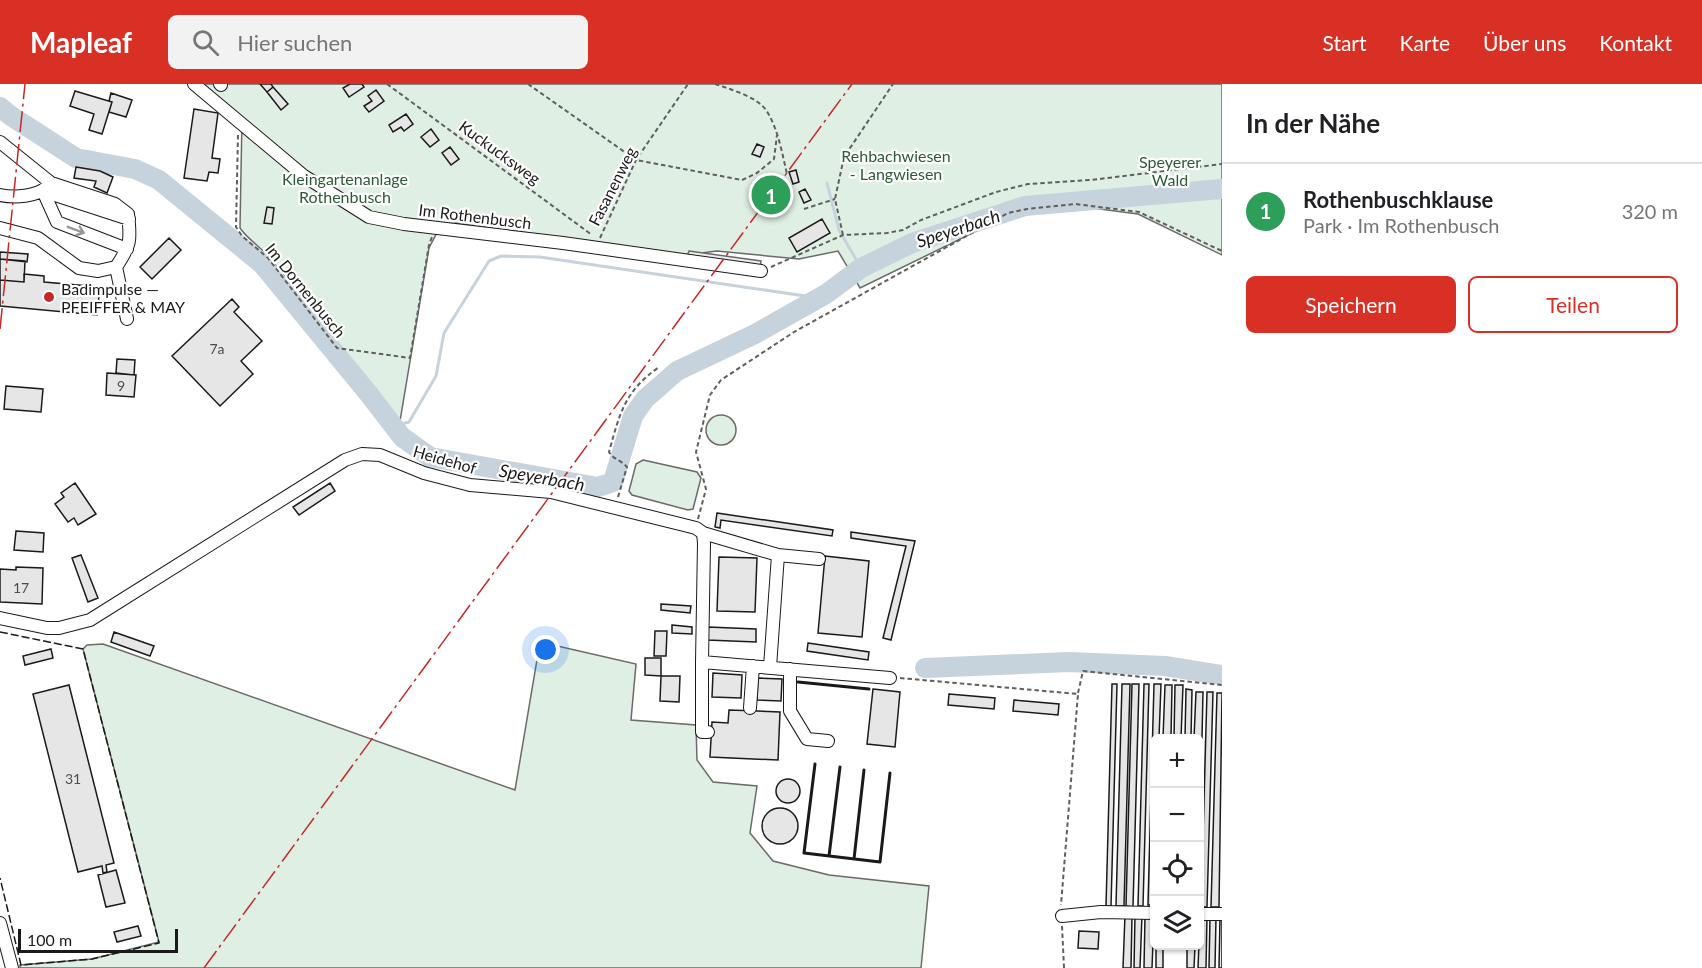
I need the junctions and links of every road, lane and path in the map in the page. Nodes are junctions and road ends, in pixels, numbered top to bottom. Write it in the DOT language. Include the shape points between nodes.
graph roads {
  1 [pos="194,84"];
  2 [pos="387,84"];
  3 [pos="528,84"];
  4 [pos="688,84"];
  5 [pos="715,84"];
  6 [pos="893,84"];
  7 [pos="238,120"];
  8 [pos="777,135"];
  9 [pos="0,142"];
  10 [pos="636,160"];
  11 [pos="1222,165"];
  12 [pos="788,174"];
  13 [pos="51,187"];
  14 [pos="0,195"];
  15 [pos="832,200"];
  16 [pos="804,209"];
  17 [pos="129,219"];
  18 [pos="0,228"];
  19 [pos="436,228"];
  20 [pos="842,236"];
  21 [pos="598,240"];
  22 [pos="128,249"];
  23 [pos="1222,251"];
  24 [pos="116,267"];
  25 [pos="761,271"];
  26 [pos="127,319"];
  27 [pos="659,367"];
  28 [pos="615,508"];
  29 [pos="700,531"];
  30 [pos="778,555"];
  31 [pos="819,559"];
  32 [pos="0,618"];
  33 [pos="702,662"];
  34 [pos="753,666"];
  35 [pos="770,667"];
  36 [pos="790,669"];
  37 [pos="891,678"];
  38 [pos="1222,685"];
  39 [pos="1078,694"];
  40 [pos="750,708"];
  41 [pos="708,732"];
  42 [pos="828,741"];
  43 [pos="1150,913"];
  44 [pos="1204,914"];
  45 [pos="1222,914"];
  46 [pos="1062,916"];
  47 [pos="0,923"];
  48 [pos="12,968"];
  49 [pos="1064,968"];
  1 -- 7 [label="street, Im Rothenbusch"];
  2 -- 21 [label="path, Kuckucksweg"];
  3 -- 10 [label="path"];
  4 -- 10 [label="path, Fasanenweg"];
  5 -- 8 [label="path" via="740,92 765,109"];
  6 -- 15 [label="path" via="844,157"];
  7 -- 19 [label="street, Im Rothenbusch" via="304,176 369,217"];
  7 -- 19 [label="path, Im Dornenbusch" via="236,227 268,258 337,348 410,358 429,245"];
  8 -- 10 [label="path" via="774,159 742,180"];
  8 -- 12 [label="path"];
  9 -- 13 [label="street"];
  10 -- 21 [label="path, Fasanenweg"];
  11 -- 20 [label="path" via="1028,184 985,196 903,230"];
  13 -- 14 [label="street" via="18,197"];
  13 -- 17 [label="street"];
  13 -- 17 [label="street" via="115,204"];
  13 -- 22 [label="street, one-way" via="57,222"];
  15 -- 16 [label="path"];
  15 -- 20 [label="path"];
  17 -- 22 [label="street"];
  18 -- 24 [label="street" via="38,238 80,268 98,271"];
  19 -- 25 [label="street, Im Rothenbusch"];
  20 -- 25 [label="path"];
  22 -- 24 [label="street"];
  23 -- 29 [label="path" via="1138,212 1075,204 1008,213 794,332 720,380 710,395 696,452 706,489"];
  24 -- 26 [label="street"];
  27 -- 28 [label="path" via="641,380 622,408 609,452 627,467"];
  28 -- 29 [label="street, Heidehof"];
  28 -- 32 [label="street, Heidehof" via="551,492 470,485 424,473 380,455 362,454 345,460 90,620 47,628"];
  29 -- 30 [label="street, Heidehof"];
  29 -- 33 [label="street"];
  30 -- 31 [label="street, Heidehof"];
  30 -- 35 [label="street"];
  33 -- 34 [label="street"];
  33 -- 41 [label="street" via="702,732"];
  34 -- 35 [label="street"];
  34 -- 40 [label="street"];
  35 -- 36 [label="street"];
  36 -- 37 [label="street"];
  36 -- 42 [label="street" via="790,711 807,739"];
  37 -- 39 [label="path"];
  38 -- 39 [label="path" via="1083,671"];
  39 -- 46 [label="path"];
  43 -- 46 [label="street"];
  44 -- 45 [label="street"];
  46 -- 49 [label="path"];
  47 -- 48 [label="street"];
}
